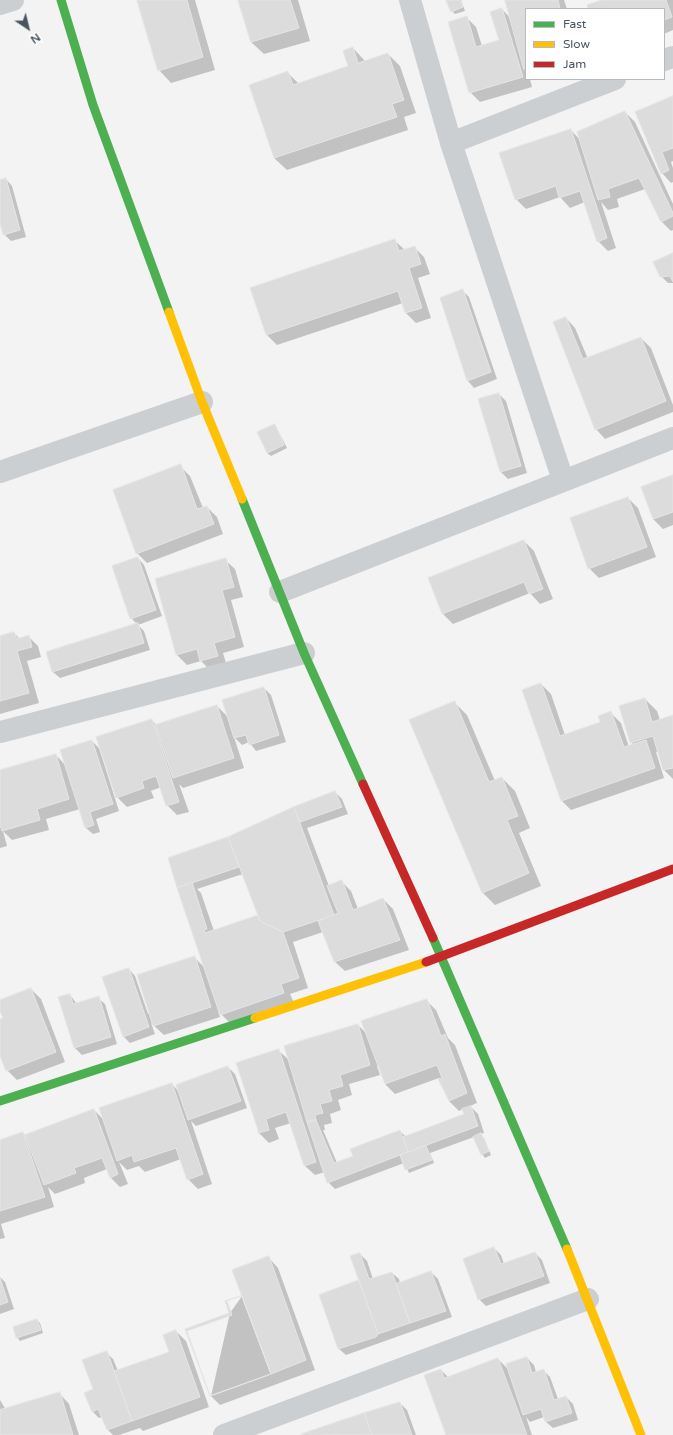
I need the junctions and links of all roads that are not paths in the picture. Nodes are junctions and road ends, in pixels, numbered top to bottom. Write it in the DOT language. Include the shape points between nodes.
graph roads {
  1 [pos="13,0"];
  2 [pos="61,0"];
  3 [pos="410,0"];
  4 [pos="0,4"];
  5 [pos="612,80"];
  6 [pos="451,143"];
  7 [pos="202,402"];
  8 [pos="673,438"];
  9 [pos="0,472"];
  10 [pos="563,480"];
  11 [pos="280,592"];
  12 [pos="304,653"];
  13 [pos="0,732"];
  14 [pos="673,869"];
  15 [pos="442,957"];
  16 [pos="0,1101"];
  17 [pos="588,1299"];
  18 [pos="224,1435"];
  19 [pos="641,1435"];
  1 -- 4 [label="street"];
  2 -- 7 [label="street" via="93,105"];
  3 -- 6 [label="street"];
  5 -- 6 [label="street"];
  6 -- 10 [label="street"];
  7 -- 9 [label="street"];
  7 -- 11 [label="street"];
  8 -- 10 [label="street"];
  10 -- 11 [label="street"];
  11 -- 12 [label="street"];
  12 -- 13 [label="street"];
  12 -- 15 [label="street"];
  14 -- 15 [label="street"];
  15 -- 16 [label="street"];
  15 -- 17 [label="street"];
  17 -- 18 [label="street"];
  17 -- 19 [label="street"];
}
